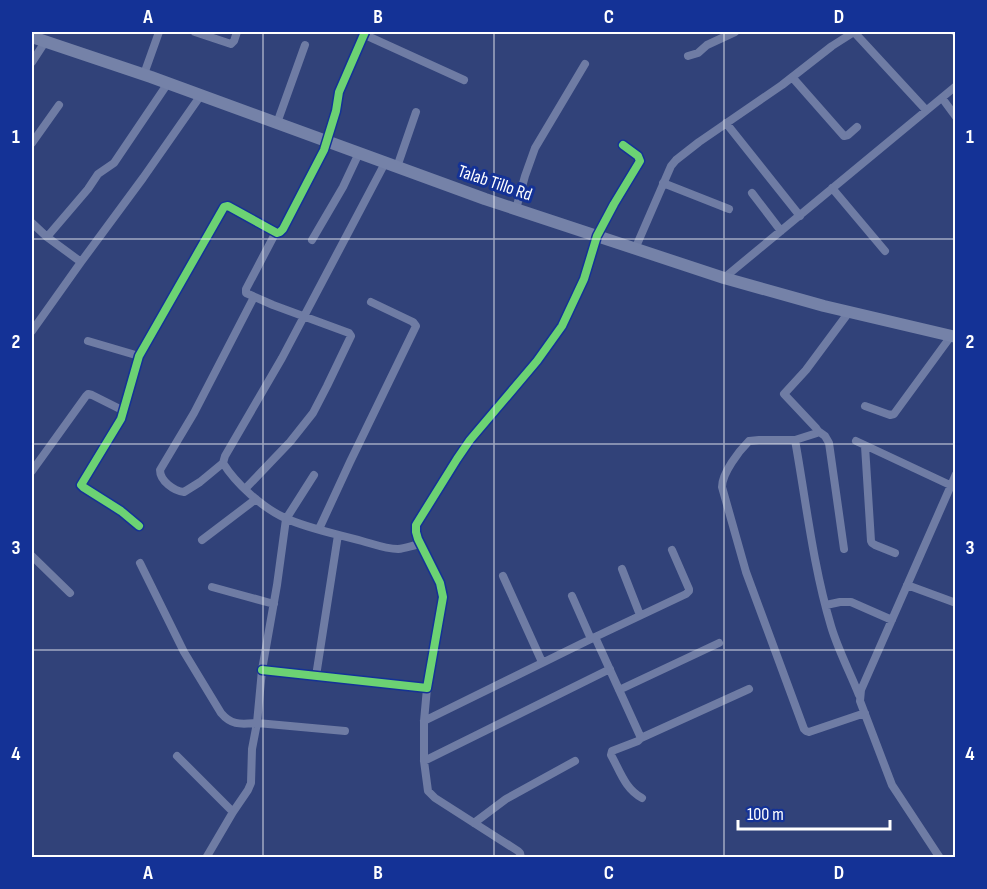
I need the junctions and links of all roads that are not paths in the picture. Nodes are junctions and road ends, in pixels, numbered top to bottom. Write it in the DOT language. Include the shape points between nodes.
graph roads {
  1 [pos="159,32"];
  2 [pos="195,32"];
  3 [pos="237,32"];
  4 [pos="735,32"];
  5 [pos="854,32"];
  6 [pos="364,33"];
  7 [pos="32,37"];
  8 [pos="45,42"];
  9 [pos="305,45"];
  10 [pos="688,56"];
  11 [pos="32,62"];
  12 [pos="585,64"];
  13 [pos="144,74"];
  14 [pos="792,77"];
  15 [pos="464,80"];
  16 [pos="168,83"];
  17 [pos="956,86"];
  18 [pos="201,95"];
  19 [pos="942,98"];
  20 [pos="59,105"];
  21 [pos="926,110"];
  22 [pos="416,112"];
  23 [pos="956,117"];
  24 [pos="277,123"];
  25 [pos="726,123"];
  26 [pos="857,127"];
  27 [pos="327,142"];
  28 [pos="32,143"];
  29 [pos="623,145"];
  30 [pos="358,153"];
  31 [pos="391,165"];
  32 [pos="663,183"];
  33 [pos="832,188"];
  34 [pos="753,193"];
  35 [pos="516,209"];
  36 [pos="729,209"];
  37 [pos="800,216"];
  38 [pos="32,226"];
  39 [pos="781,231"];
  40 [pos="276,232"];
  41 [pos="597,236"];
  42 [pos="47,237"];
  43 [pos="312,240"];
  44 [pos="635,249"];
  45 [pos="885,251"];
  46 [pos="81,262"];
  47 [pos="723,278"];
  48 [pos="254,297"];
  49 [pos="371,302"];
  50 [pos="849,312"];
  51 [pos="304,315"];
  52 [pos="32,331"];
  53 [pos="953,337"];
  54 [pos="88,341"];
  55 [pos="139,356"];
  56 [pos="865,406"];
  57 [pos="124,411"];
  58 [pos="818,431"];
  59 [pos="795,440"];
  60 [pos="856,441"];
  61 [pos="865,446"];
  62 [pos="223,463"];
  63 [pos="32,471"];
  64 [pos="956,474"];
  65 [pos="314,475"];
  66 [pos="950,485"];
  67 [pos="245,489"];
  68 [pos="256,499"];
  69 [pos="286,519"];
  70 [pos="139,526"];
  71 [pos="319,529"];
  72 [pos="338,535"];
  73 [pos="202,540"];
  74 [pos="421,544"];
  75 [pos="844,549"];
  76 [pos="672,550"];
  77 [pos="895,553"];
  78 [pos="32,556"];
  79 [pos="140,563"];
  80 [pos="622,569"];
  81 [pos="503,576"];
  82 [pos="907,585"];
  83 [pos="212,587"];
  84 [pos="70,593"];
  85 [pos="572,596"];
  86 [pos="956,603"];
  87 [pos="274,604"];
  88 [pos="826,605"];
  89 [pos="640,615"];
  90 [pos="892,620"];
  91 [pos="593,638"];
  92 [pos="719,643"];
  93 [pos="542,663"];
  94 [pos="610,669"];
  95 [pos="262,670"];
  96 [pos="316,676"];
  97 [pos="423,688"];
  98 [pos="749,689"];
  99 [pos="619,690"];
  100 [pos="860,695"];
  101 [pos="865,713"];
  102 [pos="424,721"];
  103 [pos="257,723"];
  104 [pos="345,731"];
  105 [pos="641,738"];
  106 [pos="177,756"];
  107 [pos="424,761"];
  108 [pos="575,761"];
  109 [pos="642,798"];
  110 [pos="232,812"];
  111 [pos="474,823"];
  112 [pos="206,858"];
  113 [pos="521,858"];
  114 [pos="940,858"];
  1 -- 13 [label="street"];
  2 -- 3 [label="street" via="231,44"];
  4 -- 10 [label="street"];
  5 -- 14 [label="street"];
  5 -- 21 [label="street"];
  6 -- 15 [label="street"];
  6 -- 27 [label="street" via="339,92"];
  7 -- 8 [label="main road, Talab Tillo Rd"];
  8 -- 11 [label="street"];
  8 -- 13 [label="main road, Talab Tillo Rd"];
  9 -- 24 [label="street"];
  12 -- 35 [label="street" via="535,148"];
  13 -- 16 [label="main road, Talab Tillo Rd"];
  14 -- 25 [label="street"];
  14 -- 26 [label="street" via="844,136"];
  16 -- 18 [label="main road, Talab Tillo Rd"];
  16 -- 42 [label="street" via="114,163 98,174"];
  17 -- 19 [label="street"];
  18 -- 24 [label="main road, Talab Tillo Rd"];
  18 -- 46 [label="street"];
  19 -- 21 [label="street"];
  19 -- 23 [label="street"];
  20 -- 28 [label="street"];
  21 -- 33 [label="street"];
  22 -- 31 [label="street"];
  24 -- 27 [label="main road, Talab Tillo Rd"];
  25 -- 32 [label="street" via="676,160"];
  25 -- 37 [label="street"];
  27 -- 30 [label="main road, Talab Tillo Rd"];
  27 -- 40 [label="street" via="283,229"];
  29 -- 41 [label="street" via="640,160"];
  30 -- 31 [label="main road, Talab Tillo Rd"];
  30 -- 43 [label="street"];
  31 -- 35 [label="main road, Talab Tillo Rd"];
  31 -- 51 [label="street"];
  32 -- 36 [label="street"];
  32 -- 44 [label="street"];
  33 -- 37 [label="street"];
  33 -- 45 [label="street"];
  34 -- 39 [label="street"];
  35 -- 41 [label="main road, Talab Tillo Rd"];
  37 -- 39 [label="street"];
  38 -- 42 [label="street"];
  39 -- 47 [label="street"];
  40 -- 48 [label="street" via="246,289"];
  40 -- 55 [label="street" via="224,207"];
  41 -- 44 [label="main road, Talab Tillo Rd"];
  41 -- 74 [label="street" via="584,279 562,326 470,440 421,514 415,528"];
  42 -- 46 [label="street"];
  44 -- 47 [label="main road, Talab Tillo Rd"];
  46 -- 52 [label="street"];
  47 -- 50 [label="main road, Talab Tillo Rd"];
  48 -- 51 [label="street"];
  48 -- 62 [label="street" via="159,473 177,491 184,492"];
  49 -- 71 [label="street" via="416,326"];
  50 -- 53 [label="main road, Talab Tillo Rd"];
  50 -- 58 [label="street" via="784,394"];
  51 -- 62 [label="street"];
  51 -- 67 [label="street" via="349,333 350,340 308,420"];
  53 -- 56 [label="street" via="894,414"];
  54 -- 55 [label="street"];
  55 -- 57 [label="street"];
  57 -- 63 [label="street" via="88,394"];
  57 -- 70 [label="street" via="81,485"];
  58 -- 59 [label="street"];
  58 -- 75 [label="street" via="829,444"];
  59 -- 88 [label="street"];
  59 -- 101 [label="street" via="749,441 723,479 722,487 746,572 804,729 809,732"];
  60 -- 61 [label="street"];
  61 -- 66 [label="street"];
  61 -- 77 [label="street" via="871,541"];
  62 -- 67 [label="street"];
  64 -- 66 [label="street"];
  65 -- 69 [label="street"];
  66 -- 82 [label="street"];
  67 -- 68 [label="street"];
  68 -- 69 [label="street"];
  68 -- 73 [label="street"];
  69 -- 71 [label="street"];
  69 -- 87 [label="street"];
  71 -- 72 [label="street"];
  72 -- 74 [label="street" via="394,549"];
  72 -- 96 [label="street"];
  74 -- 97 [label="street" via="443,597"];
  76 -- 89 [label="street" via="688,591"];
  78 -- 84 [label="street"];
  79 -- 103 [label="street" via="184,652 221,713 232,723"];
  80 -- 89 [label="street"];
  81 -- 93 [label="street"];
  82 -- 86 [label="street"];
  82 -- 90 [label="street"];
  83 -- 87 [label="street"];
  85 -- 91 [label="street"];
  87 -- 95 [label="street"];
  88 -- 90 [label="street" via="851,602"];
  88 -- 100 [label="street"];
  89 -- 91 [label="street"];
  90 -- 100 [label="street"];
  91 -- 93 [label="street"];
  91 -- 94 [label="street"];
  92 -- 99 [label="street"];
  93 -- 102 [label="street"];
  94 -- 99 [label="street"];
  94 -- 107 [label="street"];
  95 -- 96 [label="street"];
  95 -- 103 [label="street"];
  96 -- 97 [label="street"];
  97 -- 102 [label="street"];
  98 -- 105 [label="street"];
  99 -- 105 [label="street"];
  100 -- 101 [label="street"];
  101 -- 114 [label="street" via="892,785"];
  102 -- 107 [label="street"];
  103 -- 104 [label="street"];
  103 -- 110 [label="street" via="250,783"];
  105 -- 109 [label="street" via="611,753 628,788"];
  106 -- 110 [label="street"];
  107 -- 111 [label="street" via="431,795"];
  108 -- 111 [label="street" via="506,799"];
  110 -- 112 [label="street"];
  111 -- 113 [label="street" via="518,851"];
}
